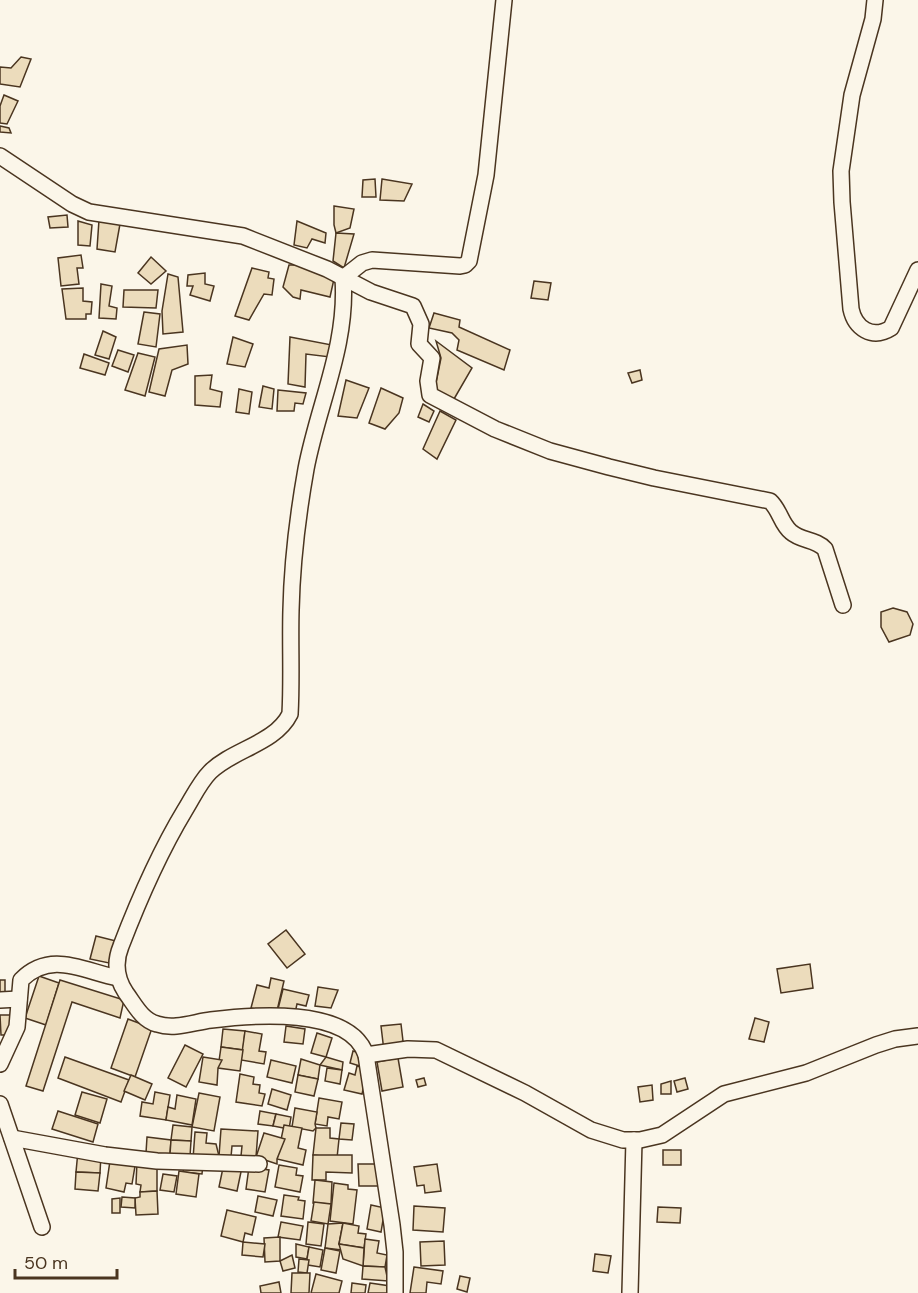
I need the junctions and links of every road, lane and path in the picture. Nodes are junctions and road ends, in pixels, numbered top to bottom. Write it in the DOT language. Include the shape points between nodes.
graph roads {
  1 [pos="504,0"];
  2 [pos="875,0"];
  3 [pos="0,156"];
  4 [pos="918,270"];
  5 [pos="343,278"];
  6 [pos="843,606"];
  7 [pos="118,978"];
  8 [pos="19,999"];
  9 [pos="0,1000"];
  10 [pos="918,1036"];
  11 [pos="366,1054"];
  12 [pos="0,1064"];
  13 [pos="0,1104"];
  14 [pos="12,1138"];
  15 [pos="634,1140"];
  16 [pos="259,1164"];
  17 [pos="42,1227"];
  18 [pos="396,1293"];
  19 [pos="630,1293"];
  1 -- 5 [label="street" via="486,175 469,261 460,266 372,260"];
  2 -- 4 [label="street" via="852,95 841,171 851,309 856,323 873,333 891,328"];
  3 -- 5 [label="street" via="89,212 235,234"];
  5 -- 6 [label="street" via="413,306 421,324 419,344 432,358 428,390 435,399 549,451 654,478 770,501 791,533 825,549"];
  5 -- 7 [label="street" via="335,365 306,468 291,608 290,714 271,735 220,762 197,790 166,841 140,897 116,960"];
  7 -- 8 [label="street" via="50,964 21,980"];
  7 -- 11 [label="street" via="141,1014 159,1025 238,1017 311,1019 350,1033"];
  8 -- 9 [label="street"];
  8 -- 12 [label="street" via="17,1028"];
  10 -- 15 [label="street" via="895,1039 806,1073 724,1094 662,1135"];
  11 -- 15 [label="street" via="436,1050 591,1130"];
  11 -- 18 [label="street" via="395,1252"];
  13 -- 14 [label="street"];
  14 -- 16 [label="street" via="157,1161"];
  14 -- 17 [label="street"];
  15 -- 19 [label="street"];
}
